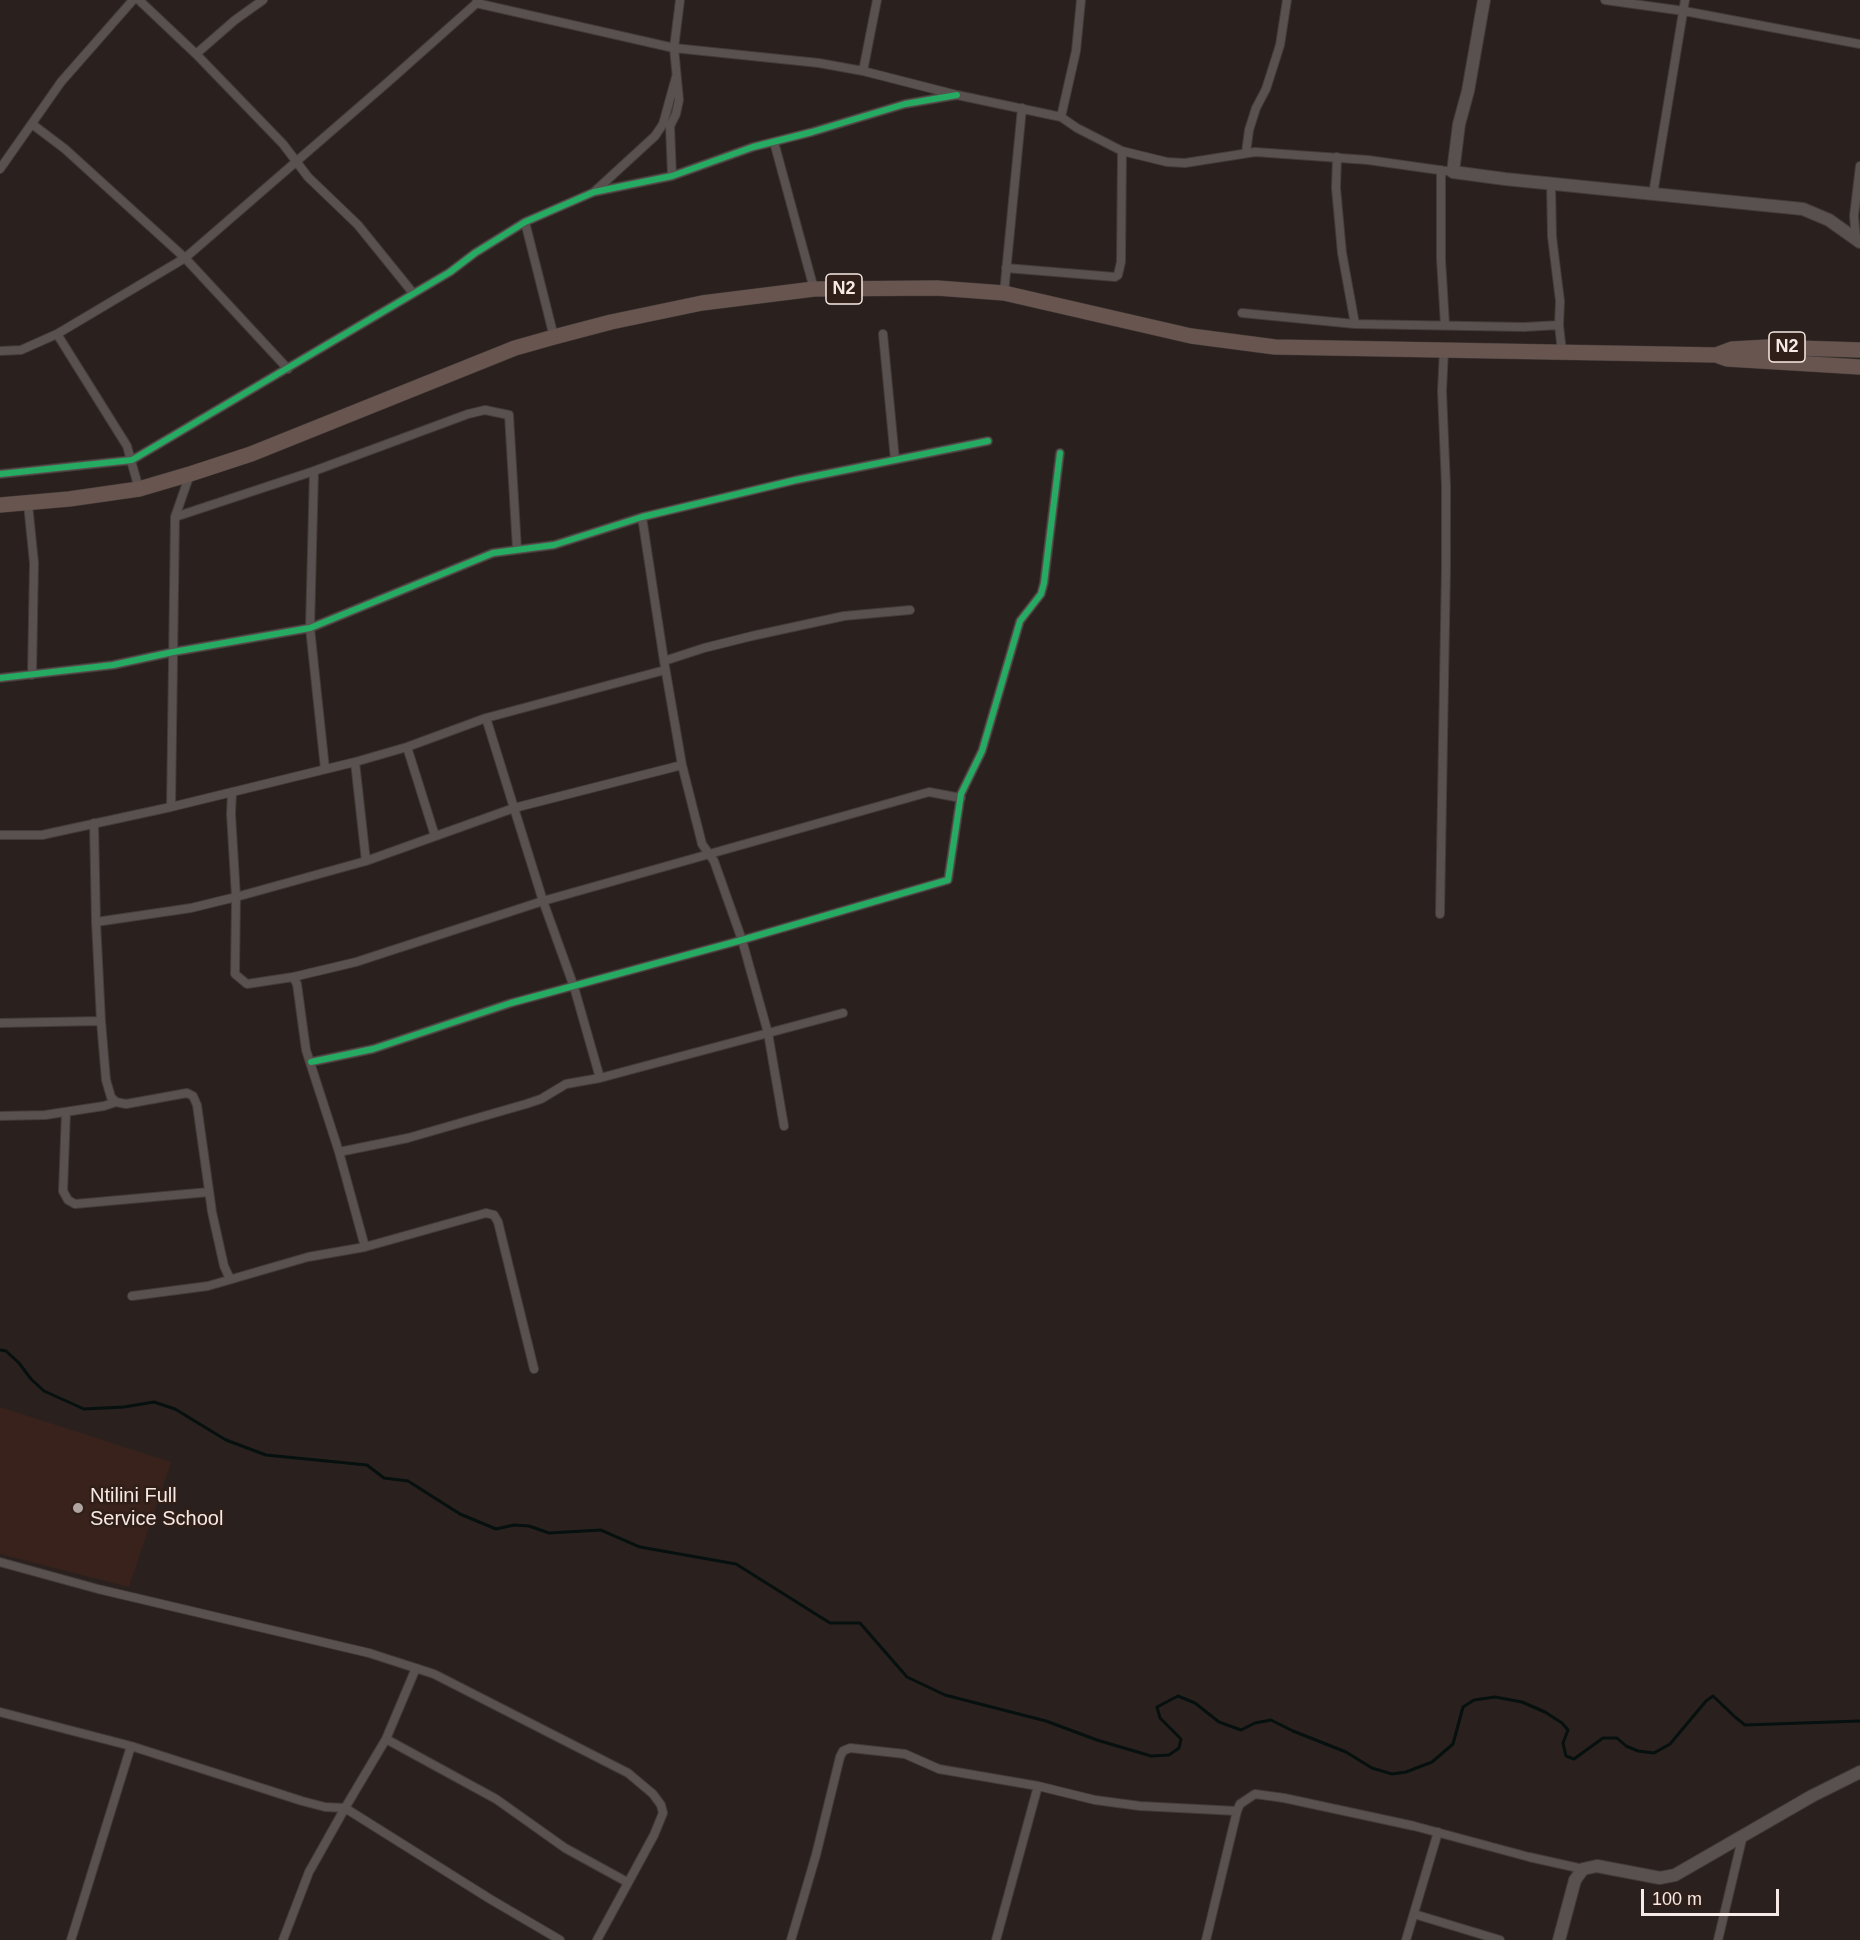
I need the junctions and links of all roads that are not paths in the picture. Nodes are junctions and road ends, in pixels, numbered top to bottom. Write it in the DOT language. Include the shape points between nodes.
graph roads {
  1 [pos="133,0"];
  2 [pos="139,0"];
  3 [pos="263,0"];
  4 [pos="680,0"];
  5 [pos="877,0"];
  6 [pos="1082,0"];
  7 [pos="1287,0"];
  8 [pos="1484,0"];
  9 [pos="1605,0"];
  10 [pos="1685,0"];
  11 [pos="478,2"];
  12 [pos="1684,12"];
  13 [pos="1860,44"];
  14 [pos="674,48"];
  15 [pos="196,54"];
  16 [pos="863,71"];
  17 [pos="957,95"];
  18 [pos="1022,108"];
  19 [pos="1061,117"];
  20 [pos="32,124"];
  21 [pos="666,125"];
  22 [pos="774,142"];
  23 [pos="1122,151"];
  24 [pos="1246,153"];
  25 [pos="1337,157"];
  26 [pos="297,162"];
  27 [pos="1860,166"];
  28 [pos="0,169"];
  29 [pos="1447,171"];
  30 [pos="672,176"];
  31 [pos="1551,184"];
  32 [pos="594,192"];
  33 [pos="1653,194"];
  34 [pos="1857,217"];
  35 [pos="525,222"];
  36 [pos="1858,240"];
  37 [pos="185,258"];
  38 [pos="1006,268"];
  39 [pos="814,289"];
  40 [pos="413,293"];
  41 [pos="1004,293"];
  42 [pos="1242,313"];
  43 [pos="1355,324"];
  44 [pos="1445,325"];
  45 [pos="1560,325"];
  46 [pos="57,334"];
  47 [pos="883,334"];
  48 [pos="554,337"];
  49 [pos="1860,350"];
  50 [pos="0,351"];
  51 [pos="1444,351"];
  52 [pos="1562,352"];
  53 [pos="1716,354"];
  54 [pos="1860,367"];
  55 [pos="288,369"];
  56 [pos="988,441"];
  57 [pos="1060,453"];
  58 [pos="132,460"];
  59 [pos="895,460"];
  60 [pos="314,471"];
  61 [pos="0,474"];
  62 [pos="190,474"];
  63 [pos="139,489"];
  64 [pos="28,504"];
  65 [pos="0,505"];
  66 [pos="175,517"];
  67 [pos="642,517"];
  68 [pos="517,549"];
  69 [pos="910,610"];
  70 [pos="310,628"];
  71 [pos="173,652"];
  72 [pos="665,666"];
  73 [pos="32,675"];
  74 [pos="0,678"];
  75 [pos="486,718"];
  76 [pos="407,747"];
  77 [pos="355,762"];
  78 [pos="682,765"];
  79 [pos="325,769"];
  80 [pos="232,792"];
  81 [pos="961,798"];
  82 [pos="171,807"];
  83 [pos="514,808"];
  84 [pos="94,823"];
  85 [pos="0,835"];
  86 [pos="435,836"];
  87 [pos="709,855"];
  88 [pos="366,861"];
  89 [pos="236,897"];
  90 [pos="543,901"];
  91 [pos="1440,914"];
  92 [pos="96,922"];
  93 [pos="742,940"];
  94 [pos="293,977"];
  95 [pos="574,987"];
  96 [pos="843,1013"];
  97 [pos="101,1022"];
  98 [pos="0,1023"];
  99 [pos="768,1033"];
  100 [pos="311,1062"];
  101 [pos="600,1078"];
  102 [pos="116,1102"];
  103 [pos="66,1112"];
  104 [pos="0,1116"];
  105 [pos="784,1126"];
  106 [pos="339,1152"];
  107 [pos="209,1192"];
  108 [pos="364,1247"];
  109 [pos="230,1279"];
  110 [pos="132,1296"];
  111 [pos="534,1369"];
  112 [pos="0,1562"];
  113 [pos="416,1668"];
  114 [pos="0,1712"];
  115 [pos="386,1739"];
  116 [pos="131,1746"];
  117 [pos="1860,1772"];
  118 [pos="1038,1786"];
  119 [pos="345,1808"];
  120 [pos="1237,1811"];
  121 [pos="1438,1832"];
  122 [pos="1743,1834"];
  123 [pos="1583,1869"];
  124 [pos="627,1882"];
  125 [pos="1414,1914"];
  126 [pos="71,1940"];
  127 [pos="283,1940"];
  128 [pos="560,1940"];
  129 [pos="597,1940"];
  130 [pos="791,1940"];
  131 [pos="996,1940"];
  132 [pos="1206,1940"];
  133 [pos="1406,1940"];
  134 [pos="1500,1940"];
  135 [pos="1559,1940"];
  136 [pos="1718,1940"];
  1 -- 20 [label="street" via="61,82"];
  2 -- 15 [label="street"];
  3 -- 15 [label="street"];
  4 -- 14 [label="street"];
  5 -- 16 [label="street"];
  6 -- 19 [label="street" via="1076,51"];
  7 -- 24 [label="street" via="1280,45 1249,130"];
  8 -- 29 [label="street" via="1472,72"];
  9 -- 12 [label="street"];
  10 -- 12 [label="street"];
  11 -- 14 [label="street"];
  11 -- 26 [label="street"];
  12 -- 13 [label="street"];
  12 -- 33 [label="street"];
  14 -- 16 [label="street"];
  14 -- 21 [label="street" via="677,74"];
  15 -- 26 [label="street"];
  16 -- 17 [label="street"];
  17 -- 18 [label="street"];
  17 -- 22 [label="street" via="904,104"];
  18 -- 19 [label="street"];
  18 -- 38 [label="street"];
  19 -- 23 [label="street"];
  20 -- 28 [label="street"];
  20 -- 37 [label="street"];
  21 -- 30 [label="street"];
  21 -- 32 [label="street"];
  22 -- 30 [label="street"];
  22 -- 39 [label="street"];
  23 -- 24 [label="street" via="1185,163"];
  23 -- 38 [label="street" via="1118,275"];
  24 -- 25 [label="street"];
  25 -- 29 [label="street"];
  25 -- 43 [label="street" via="1342,252"];
  26 -- 37 [label="street"];
  26 -- 40 [label="street" via="358,225"];
  27 -- 34 [label="street"];
  29 -- 31 [label="street"];
  29 -- 44 [label="street" via="1441,259"];
  30 -- 32 [label="street"];
  31 -- 33 [label="street"];
  31 -- 45 [label="street"];
  32 -- 35 [label="street"];
  33 -- 36 [label="street" via="1803,209 1829,220"];
  34 -- 36 [label="street"];
  35 -- 40 [label="street"];
  35 -- 48 [label="street"];
  37 -- 46 [label="street"];
  37 -- 55 [label="street"];
  38 -- 41 [label="street"];
  39 -- 41 [label="highway, N2" via="937,288"];
  39 -- 48 [label="highway, N2" via="702,303"];
  40 -- 55 [label="street"];
  41 -- 51 [label="highway, N2" via="1191,336 1275,347"];
  42 -- 43 [label="street"];
  43 -- 44 [label="street"];
  44 -- 45 [label="street"];
  45 -- 52 [label="street"];
  46 -- 50 [label="street" via="21,350"];
  46 -- 58 [label="street" via="119,432"];
  47 -- 59 [label="street"];
  48 -- 62 [label="highway, N2" via="515,348 250,454"];
  49 -- 53 [label="highway, N2" via="1768,347"];
  51 -- 52 [label="highway, N2"];
  51 -- 91 [label="street" via="1446,555"];
  52 -- 53 [label="highway, N2"];
  53 -- 54 [label="highway, N2" via="1727,359"];
  55 -- 58 [label="street"];
  56 -- 59 [label="street"];
  57 -- 81 [label="street" via="1041,594 1020,621 982,751"];
  58 -- 61 [label="street"];
  58 -- 63 [label="street"];
  59 -- 67 [label="street"];
  60 -- 66 [label="street"];
  60 -- 68 [label="street" via="468,414 485,410 509,415"];
  60 -- 70 [label="street"];
  62 -- 63 [label="highway, N2"];
  62 -- 66 [label="street"];
  63 -- 64 [label="highway, N2"];
  64 -- 65 [label="highway, N2"];
  64 -- 73 [label="street" via="34,562"];
  66 -- 71 [label="street"];
  67 -- 68 [label="street" via="554,545"];
  67 -- 72 [label="street"];
  68 -- 70 [label="street" via="493,553"];
  69 -- 72 [label="street" via="844,616 752,636 704,648"];
  70 -- 71 [label="street"];
  70 -- 79 [label="street"];
  71 -- 73 [label="street" via="113,665"];
  71 -- 82 [label="street"];
  72 -- 75 [label="street"];
  72 -- 78 [label="street"];
  73 -- 74 [label="street"];
  75 -- 76 [label="street"];
  75 -- 83 [label="street"];
  76 -- 77 [label="street"];
  76 -- 86 [label="street"];
  77 -- 79 [label="street"];
  77 -- 88 [label="street"];
  78 -- 83 [label="street"];
  78 -- 87 [label="street" via="702,844"];
  79 -- 80 [label="street"];
  80 -- 82 [label="street"];
  80 -- 89 [label="street"];
  81 -- 87 [label="street" via="929,792"];
  81 -- 93 [label="street" via="948,880"];
  82 -- 84 [label="street"];
  83 -- 86 [label="street"];
  83 -- 90 [label="street"];
  84 -- 85 [label="street" via="42,835"];
  84 -- 92 [label="street"];
  86 -- 88 [label="street"];
  87 -- 90 [label="street"];
  87 -- 93 [label="street"];
  88 -- 89 [label="street"];
  89 -- 92 [label="street"];
  89 -- 94 [label="street" via="236,974 247,984"];
  90 -- 94 [label="street" via="356,962"];
  90 -- 95 [label="street"];
  92 -- 97 [label="street"];
  93 -- 95 [label="street"];
  93 -- 99 [label="street"];
  94 -- 100 [label="street"];
  95 -- 100 [label="street" via="511,1003 390,1044"];
  95 -- 101 [label="street"];
  96 -- 99 [label="street"];
  97 -- 98 [label="street"];
  97 -- 102 [label="street" via="106,1080"];
  99 -- 101 [label="street"];
  99 -- 105 [label="street"];
  100 -- 106 [label="street"];
  101 -- 106 [label="street" via="566,1084 540,1099 435,1131"];
  102 -- 103 [label="street"];
  102 -- 107 [label="street" via="126,1104 187,1093 193,1096"];
  103 -- 104 [label="street"];
  103 -- 107 [label="street" via="63,1191 75,1204"];
  106 -- 108 [label="street"];
  107 -- 109 [label="street"];
  108 -- 109 [label="street" via="308,1257"];
  108 -- 111 [label="street" via="486,1213 494,1215"];
  109 -- 110 [label="street" via="208,1286"];
  112 -- 113 [label="street"];
  113 -- 115 [label="street"];
  113 -- 124 [label="street" via="608,1762 653,1794 661,1805 662,1820"];
  114 -- 116 [label="street"];
  115 -- 119 [label="street"];
  115 -- 124 [label="street" via="496,1799 565,1848"];
  116 -- 119 [label="street" via="302,1801"];
  116 -- 126 [label="street"];
  117 -- 122 [label="street"];
  118 -- 120 [label="street" via="1118,1803"];
  118 -- 130 [label="street" via="939,1769 897,1753 850,1748 843,1751"];
  118 -- 131 [label="street"];
  119 -- 127 [label="street" via="309,1872"];
  119 -- 128 [label="street"];
  120 -- 121 [label="street" via="1240,1804 1255,1794 1267,1795"];
  120 -- 132 [label="street"];
  121 -- 123 [label="street"];
  121 -- 125 [label="street"];
  122 -- 123 [label="street" via="1668,1877 1598,1866"];
  122 -- 136 [label="street"];
  123 -- 135 [label="street" via="1575,1880"];
  124 -- 129 [label="street"];
  125 -- 133 [label="street"];
  125 -- 134 [label="street"];
}
